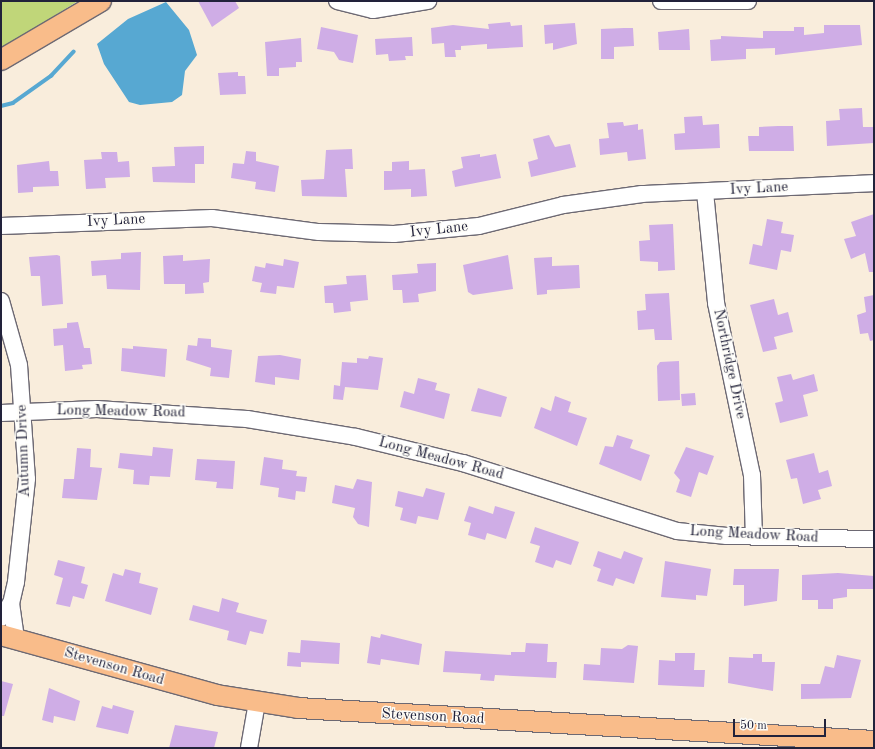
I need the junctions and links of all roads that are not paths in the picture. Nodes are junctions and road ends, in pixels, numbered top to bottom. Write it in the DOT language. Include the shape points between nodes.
graph roads {
  1 [pos="101,1"];
  2 [pos="337,1"];
  3 [pos="428,1"];
  4 [pos="661,1"];
  5 [pos="748,1"];
  6 [pos="1,60"];
  7 [pos="874,184"];
  8 [pos="705,192"];
  9 [pos="1,226"];
  10 [pos="1,301"];
  11 [pos="24,412"];
  12 [pos="1,413"];
  13 [pos="754,537"];
  14 [pos="874,539"];
  15 [pos="11,603"];
  16 [pos="1,618"];
  17 [pos="9,637"];
  18 [pos="257,702"];
  19 [pos="874,741"];
  20 [pos="249,748"];
  1 -- 6 [label="main road"];
  2 -- 3 [label="street" via="373,10"];
  4 -- 5 [label="street"];
  7 -- 8 [label="street, Ivy Lane"];
  8 -- 9 [label="street, Ivy Lane" via="602,199 479,226 394,234 319,232 212,218"];
  8 -- 13 [label="street, Northridge Drive" via="716,303 752,475"];
  10 -- 11 [label="street, Autumn Drive" via="16,345"];
  11 -- 12 [label="street, Long Meadow Road"];
  11 -- 13 [label="street, Long Meadow Road" via="97,409 192,414 327,432 463,463 677,531"];
  11 -- 15 [label="street, Autumn Drive" via="26,509"];
  13 -- 14 [label="street, Long Meadow Road"];
  15 -- 16 [label="street, Autumn Drive"];
  15 -- 17 [label="street, Autumn Drive"];
  17 -- 18 [label="main road, Stevenson Road" via="168,683"];
  18 -- 19 [label="main road, Stevenson Road" via="356,713"];
  18 -- 20 [label="street"];
}
